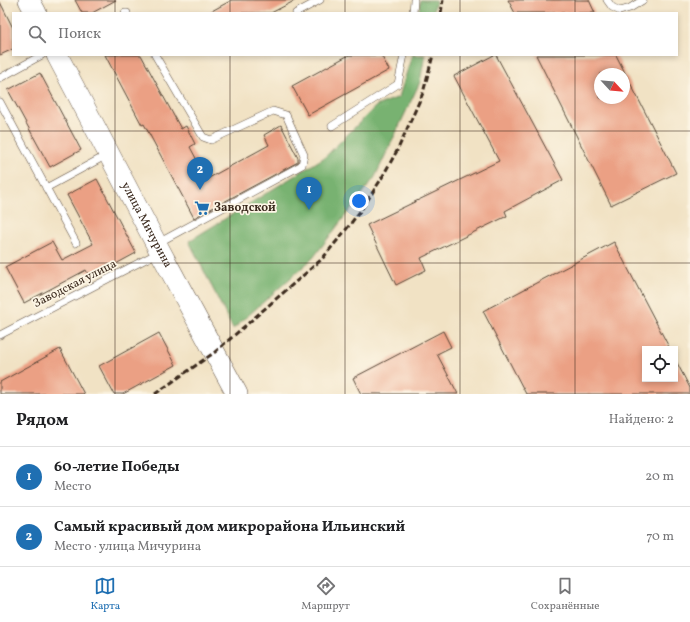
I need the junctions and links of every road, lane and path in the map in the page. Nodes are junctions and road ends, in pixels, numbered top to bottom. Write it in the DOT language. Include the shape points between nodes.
graph roads {
  1 [pos="29,0"];
  2 [pos="320,0"];
  3 [pos="414,0"];
  4 [pos="607,0"];
  5 [pos="643,0"];
  6 [pos="35,12"];
  7 [pos="298,12"];
  8 [pos="413,12"];
  9 [pos="40,56"];
  10 [pos="58,56"];
  11 [pos="156,56"];
  12 [pos="404,56"];
  13 [pos="0,78"];
  14 [pos="0,102"];
  15 [pos="332,126"];
  16 [pos="109,154"];
  17 [pos="46,188"];
  18 [pos="76,243"];
  19 [pos="159,249"];
  20 [pos="0,335"];
  21 [pos="237,394"];
  1 -- 6 [label="main road"];
  2 -- 7 [label="lane"];
  3 -- 8 [label="lane"];
  4 -- 5 [label="lane" via="612,8 620,11"];
  9 -- 13 [label="lane"];
  10 -- 16 [label="main road, улица Мичурина"];
  11 -- 19 [label="lane, Заводская улица" via="203,137 211,140 273,111 286,114 304,155 302,164"];
  12 -- 15 [label="lane" via="398,84"];
  14 -- 17 [label="lane"];
  16 -- 17 [label="lane"];
  16 -- 19 [label="main road, улица Мичурина"];
  17 -- 18 [label="lane"];
  19 -- 20 [label="lane, Заводская улица" via="150,257"];
  19 -- 21 [label="main road, улица Мичурина"];
}
